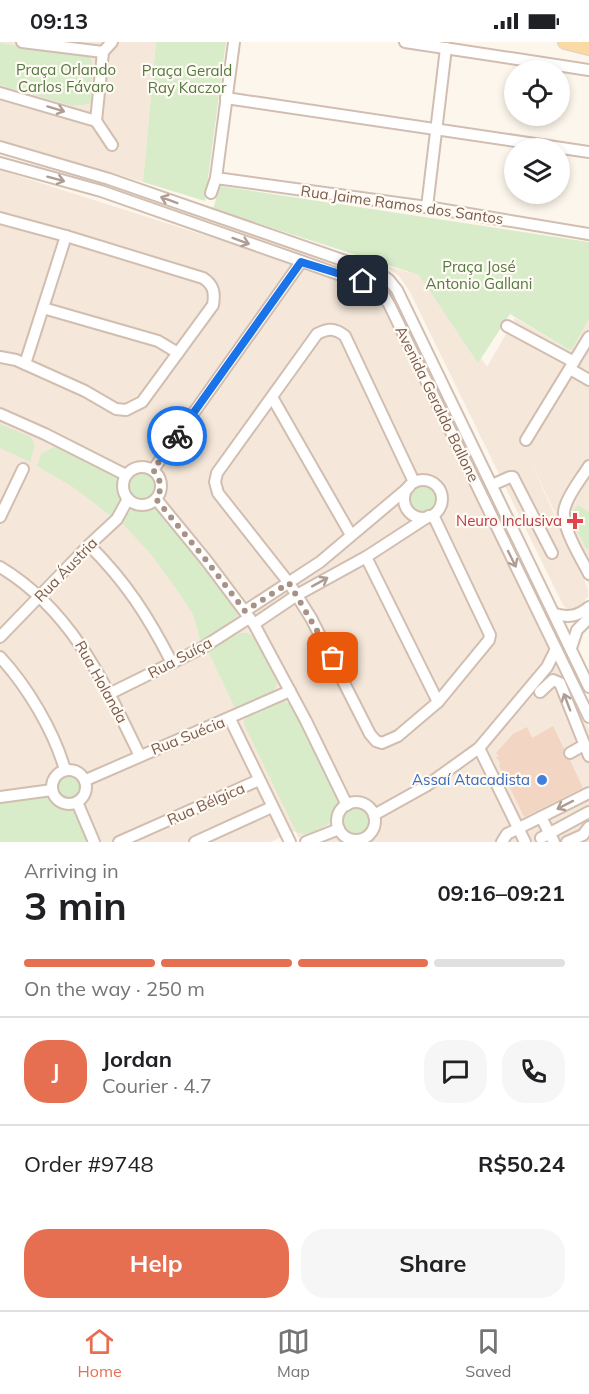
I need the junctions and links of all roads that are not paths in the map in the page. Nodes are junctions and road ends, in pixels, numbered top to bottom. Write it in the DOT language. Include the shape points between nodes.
graph roads {
  1 [pos="22,42"];
  2 [pos="112,42"];
  3 [pos="234,42"];
  4 [pos="405,42"];
  5 [pos="565,42"];
  6 [pos="446,48"];
  7 [pos="589,48"];
  8 [pos="104,52"];
  9 [pos="589,70"];
  10 [pos="0,93"];
  11 [pos="226,98"];
  12 [pos="96,122"];
  13 [pos="436,129"];
  14 [pos="112,145"];
  15 [pos="0,147"];
  16 [pos="589,152"];
  17 [pos="0,163"];
  18 [pos="216,178"];
  19 [pos="211,193"];
  20 [pos="427,207"];
  21 [pos="0,218"];
  22 [pos="589,234"];
  23 [pos="66,236"];
  24 [pos="301,262"];
  25 [pos="43,308"];
  26 [pos="507,326"];
  27 [pos="589,337"];
  28 [pos="178,353"];
  29 [pos="0,357"];
  30 [pos="25,364"];
  31 [pos="572,365"];
  32 [pos="589,380"];
  33 [pos="273,397"];
  34 [pos="0,414"];
  35 [pos="526,440"];
  36 [pos="589,466"];
  37 [pos="23,469"];
  38 [pos="153,470"];
  39 [pos="126,475"];
  40 [pos="411,484"];
  41 [pos="492,485"];
  42 [pos="128,499"];
  43 [pos="156,499"];
  44 [pos="431,516"];
  45 [pos="0,517"];
  46 [pos="351,534"];
  47 [pos="89,545"];
  48 [pos="552,553"];
  49 [pos="366,557"];
  50 [pos="0,567"];
  51 [pos="589,574"];
  52 [pos="289,583"];
  53 [pos="297,595"];
  54 [pos="39,597"];
  55 [pos="589,607"];
  56 [pos="555,614"];
  57 [pos="249,618"];
  58 [pos="586,621"];
  59 [pos="0,637"];
  60 [pos="571,648"];
  61 [pos="556,649"];
  62 [pos="0,657"];
  63 [pos="172,663"];
  64 [pos="547,667"];
  65 [pos="565,667"];
  66 [pos="589,687"];
  67 [pos="290,691"];
  68 [pos="540,692"];
  69 [pos="110,694"];
  70 [pos="438,702"];
  71 [pos="589,717"];
  72 [pos="230,719"];
  73 [pos="584,745"];
  74 [pos="479,748"];
  75 [pos="570,753"];
  76 [pos="140,756"];
  77 [pos="589,756"];
  78 [pos="65,770"];
  79 [pos="86,780"];
  80 [pos="259,780"];
  81 [pos="52,790"];
  82 [pos="589,793"];
  83 [pos="1,796"];
  84 [pos="77,802"];
  85 [pos="347,805"];
  86 [pos="272,807"];
  87 [pos="589,812"];
  88 [pos="374,815"];
  89 [pos="542,817"];
  90 [pos="589,827"];
  91 [pos="339,829"];
  92 [pos="518,829"];
  93 [pos="548,838"];
  94 [pos="589,838"];
  95 [pos="368,840"];
  96 [pos="94,842"];
  97 [pos="119,842"];
  98 [pos="195,842"];
  99 [pos="290,842"];
  100 [pos="306,842"];
  101 [pos="502,842"];
  102 [pos="525,842"];
  103 [pos="567,842"];
  104 [pos="583,842"];
  1 -- 8 [label="street"];
  2 -- 8 [label="street"];
  3 -- 11 [label="street"];
  4 -- 6 [label="street"];
  5 -- 7 [label="main road"];
  6 -- 9 [label="street"];
  6 -- 13 [label="street"];
  8 -- 12 [label="street"];
  10 -- 12 [label="street, one-way"];
  11 -- 13 [label="street"];
  11 -- 18 [label="street"];
  12 -- 14 [label="street"];
  13 -- 16 [label="street"];
  13 -- 20 [label="street"];
  41 -- 15 [label="street, Avenida Geraldo Ballone, one-way" via="389,280 377,272 109,179"];
  17 -- 24 [label="street, Avenida Geraldo Ballone, one-way" via="101,191"];
  18 -- 19 [label="street"];
  18 -- 20 [label="street, Rua Jaime Ramos dos Santos"];
  20 -- 22 [label="street, Rua Jaime Ramos dos Santos"];
  21 -- 23 [label="street"];
  23 -- 25 [label="street"];
  23 -- 28 [label="street" via="210,282 213,305"];
  24 -- 38 [label="street"];
  24 -- 61 [label="street, Avenida Geraldo Ballone, one-way" via="363,281 383,294"];
  25 -- 28 [label="street" via="158,341"];
  25 -- 30 [label="street"];
  26 -- 31 [label="street"];
  27 -- 31 [label="street"];
  28 -- 30 [label="street" via="142,402 126,410 116,409"];
  29 -- 30 [label="street"];
  31 -- 32 [label="street"];
  31 -- 35 [label="street"];
  33 -- 40 [label="street" via="317,334 326,329 337,330 345,336"];
  33 -- 46 [label="street"];
  33 -- 52 [label="street" via="217,473 215,482 218,493"];
  34 -- 39 [label="street"];
  36 -- 51 [label="street" via="563,513"];
  37 -- 45 [label="street"];
  38 -- 39 [label="street" via="138,467"];
  38 -- 43 [label="street" via="160,481"];
  39 -- 42 [label="street" via="123,489"];
  40 -- 44 [label="street" via="404,498 408,509 417,517"];
  40 -- 44 [label="street" via="426,480 437,486 441,505"];
  40 -- 46 [label="street"];
  41 -- 48 [label="street" via="513,477"];
  41 -- 56 [label="street, Avenida Geraldo Ballone"];
  42 -- 43 [label="street" via="145,505"];
  42 -- 47 [label="street, Rua Áustria" via="117,519"];
  43 -- 57 [label="street"];
  44 -- 49 [label="street"];
  44 -- 70 [label="street" via="490,635"];
  46 -- 52 [label="street"];
  47 -- 54 [label="street, Rua Áustria"];
  47 -- 63 [label="street" via="131,592"];
  53 -- 49 [label="street, one-way"];
  49 -- 70 [label="street"];
  50 -- 54 [label="street, Rua Holanda"];
  52 -- 53 [label="street"];
  52 -- 57 [label="street"];
  53 -- 57 [label="street"];
  53 -- 70 [label="street" via="376,741 389,741"];
  54 -- 59 [label="street, Rua Áustria"];
  54 -- 69 [label="street, Rua Holanda" via="76,636"];
  55 -- 56 [label="street" via="572,616"];
  56 -- 60 [label="street, Avenida Geraldo Ballone"];
  57 -- 63 [label="street, Rua Suíça"];
  57 -- 67 [label="street"];
  58 -- 60 [label="street" via="575,634"];
  60 -- 66 [label="street, Avenida Geraldo Ballone"];
  61 -- 64 [label="street"];
  61 -- 65 [label="street, Avenida Geraldo Ballone"];
  62 -- 78 [label="street" via="30,694"];
  63 -- 69 [label="street, Rua Suíça"];
  64 -- 65 [label="street"];
  64 -- 74 [label="street"];
  65 -- 71 [label="street, Avenida Geraldo Ballone"];
  67 -- 72 [label="street, Rua Suécia"];
  67 -- 85 [label="street"];
  73 -- 68 [label="street, one-way" via="560,683 553,680"];
  69 -- 76 [label="street, Rua Holanda"];
  72 -- 76 [label="street, Rua Suécia"];
  72 -- 80 [label="street"];
  73 -- 75 [label="street"];
  73 -- 77 [label="street"];
  74 -- 88 [label="street" via="426,786"];
  74 -- 92 [label="street"];
  76 -- 79 [label="street, Rua Suécia"];
  78 -- 79 [label="street" via="77,771"];
  78 -- 81 [label="street" via="56,775"];
  79 -- 84 [label="street" via="85,795"];
  80 -- 86 [label="street"];
  80 -- 97 [label="street, Rua Bélgica"];
  81 -- 83 [label="street"];
  81 -- 84 [label="street" via="62,802"];
  82 -- 89 [label="street, one-way"];
  84 -- 96 [label="street"];
  85 -- 88 [label="street" via="358,802"];
  85 -- 91 [label="street" via="338,818"];
  86 -- 98 [label="street"];
  86 -- 99 [label="street"];
  87 -- 93 [label="street"];
  88 -- 95 [label="street"];
  89 -- 92 [label="street"];
  89 -- 93 [label="street"];
  90 -- 103 [label="street" via="584,835"];
  91 -- 95 [label="street" via="351,839"];
  91 -- 100 [label="street"];
  92 -- 101 [label="street" via="507,834"];
  92 -- 102 [label="street"];
  94 -- 104 [label="street"];
}
